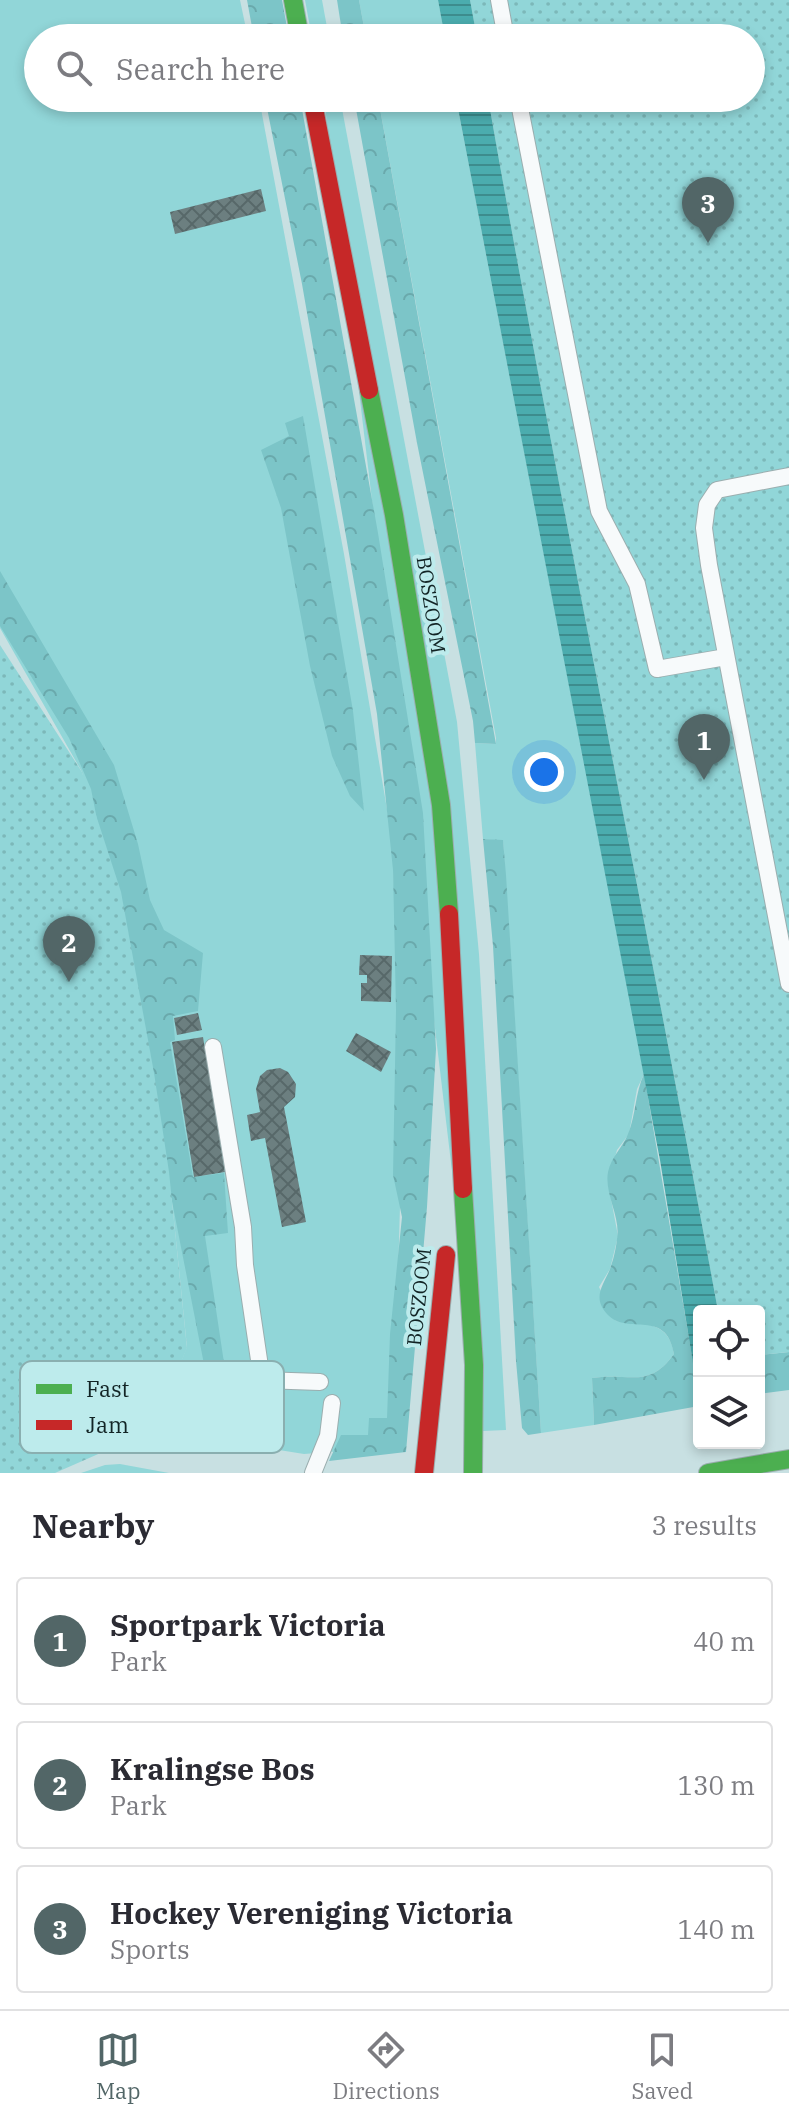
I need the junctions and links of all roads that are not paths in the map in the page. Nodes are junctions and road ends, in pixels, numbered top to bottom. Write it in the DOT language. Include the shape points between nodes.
graph roads {
  1 [pos="293,0"];
  2 [pos="499,0"];
  3 [pos="297,24"];
  4 [pos="503,24"];
  5 [pos="315,112"];
  6 [pos="521,112"];
  7 [pos="789,476"];
  8 [pos="726,657"];
  9 [pos="789,984"];
  10 [pos="213,1047"];
  11 [pos="459,1126"];
  12 [pos="259,1361"];
  13 [pos="284,1381"];
  14 [pos="320,1382"];
  15 [pos="332,1403"];
  16 [pos="789,1459"];
  17 [pos="313,1473"];
  18 [pos="424,1473"];
  19 [pos="473,1473"];
  20 [pos="708,1473"];
  1 -- 3 [label="main road"];
  2 -- 4 [label="lane"];
  5 -- 11 [label="main road, BOSZOOM" via="394,515 441,805"];
  6 -- 8 [label="lane" via="599,511 637,584 657,669"];
  7 -- 8 [label="lane" via="717,490 707,505 704,528"];
  8 -- 9 [label="lane"];
  10 -- 12 [label="lane"];
  11 -- 18 [label="main road, BOSZOOM"];
  11 -- 19 [label="main road, BOSZOOM" via="474,1365"];
  13 -- 14 [label="lane"];
  15 -- 17 [label="lane" via="328,1436"];
  16 -- 20 [label="main road"];
}
